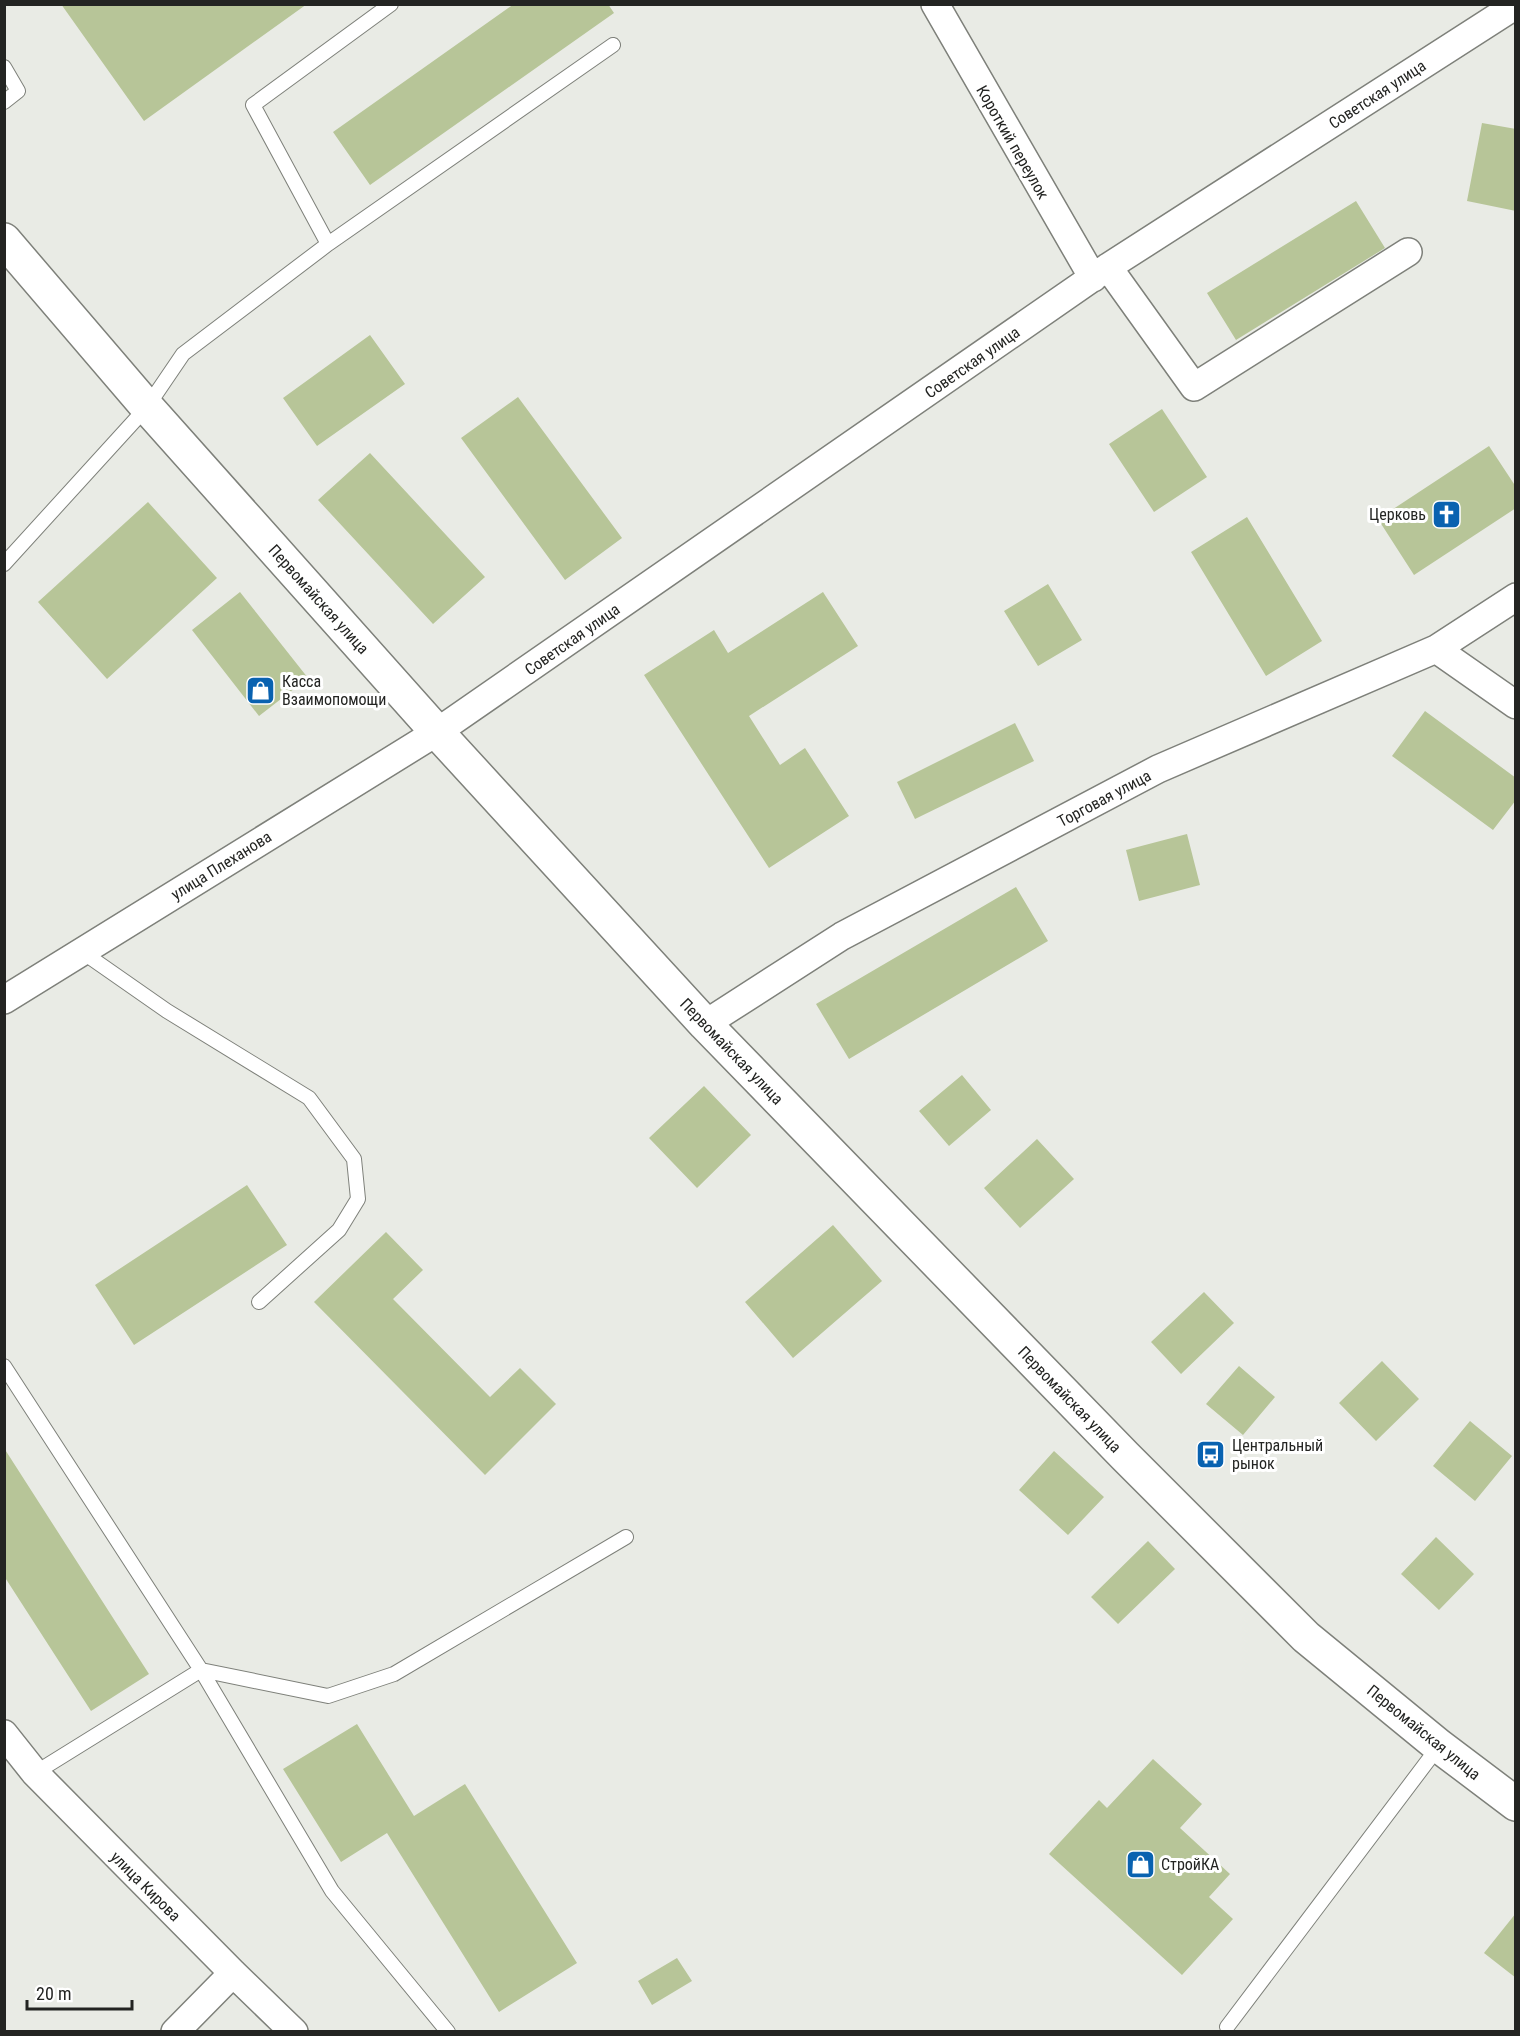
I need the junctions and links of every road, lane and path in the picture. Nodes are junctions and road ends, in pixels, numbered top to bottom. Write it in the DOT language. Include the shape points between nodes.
graph roads {
  1 [pos="391,4"];
  2 [pos="935,4"];
  3 [pos="1515,6"];
  4 [pos="613,45"];
  5 [pos="4,67"];
  6 [pos="4,102"];
  7 [pos="5,242"];
  8 [pos="328,244"];
  9 [pos="1408,252"];
  10 [pos="1101,273"];
  11 [pos="147,407"];
  12 [pos="4,564"];
  13 [pos="1515,597"];
  14 [pos="1436,649"];
  15 [pos="1515,705"];
  16 [pos="437,732"];
  17 [pos="81,951"];
  18 [pos="4,1000"];
  19 [pos="705,1024"];
  20 [pos="259,1302"];
  21 [pos="4,1366"];
  22 [pos="626,1537"];
  23 [pos="201,1670"];
  24 [pos="4,1734"];
  25 [pos="1439,1746"];
  26 [pos="35,1773"];
  27 [pos="1515,1804"];
  28 [pos="233,1973"];
  29 [pos="1227,2027"];
  30 [pos="175,2031"];
  31 [pos="294,2031"];
  32 [pos="448,2031"];
  1 -- 8 [label="lane" via="253,105"];
  2 -- 10 [label="street, Короткий переулок"];
  3 -- 10 [label="street, Советская улица"];
  4 -- 8 [label="lane"];
  5 -- 6 [label="lane" via="18,91"];
  7 -- 11 [label="main road, Первомайская улица"];
  8 -- 11 [label="lane" via="183,354"];
  9 -- 10 [label="street, Короткий переулок" via="1194,387"];
  10 -- 16 [label="street, Советская улица"];
  11 -- 12 [label="lane"];
  11 -- 16 [label="main road, Первомайская улица"];
  13 -- 14 [label="street, Торговая улица"];
  14 -- 15 [label="street"];
  14 -- 19 [label="street, Торговая улица" via="1158,769 842,936"];
  16 -- 17 [label="street, улица Плеханова"];
  16 -- 19 [label="main road, Первомайская улица"];
  17 -- 18 [label="street, улица Плеханова"];
  17 -- 20 [label="lane" via="166,1011 309,1098 354,1159 358,1199 339,1230"];
  19 -- 25 [label="main road, Первомайская улица" via="1306,1637"];
  21 -- 23 [label="lane"];
  22 -- 23 [label="lane" via="394,1674 328,1696"];
  23 -- 26 [label="lane"];
  23 -- 32 [label="lane" via="332,1891"];
  24 -- 26 [label="street, улица Кирова"];
  25 -- 27 [label="main road, Первомайская улица"];
  25 -- 29 [label="lane"];
  26 -- 28 [label="street, улица Кирова"];
  28 -- 30 [label="street"];
  28 -- 31 [label="street, улица Кирова"];
}
